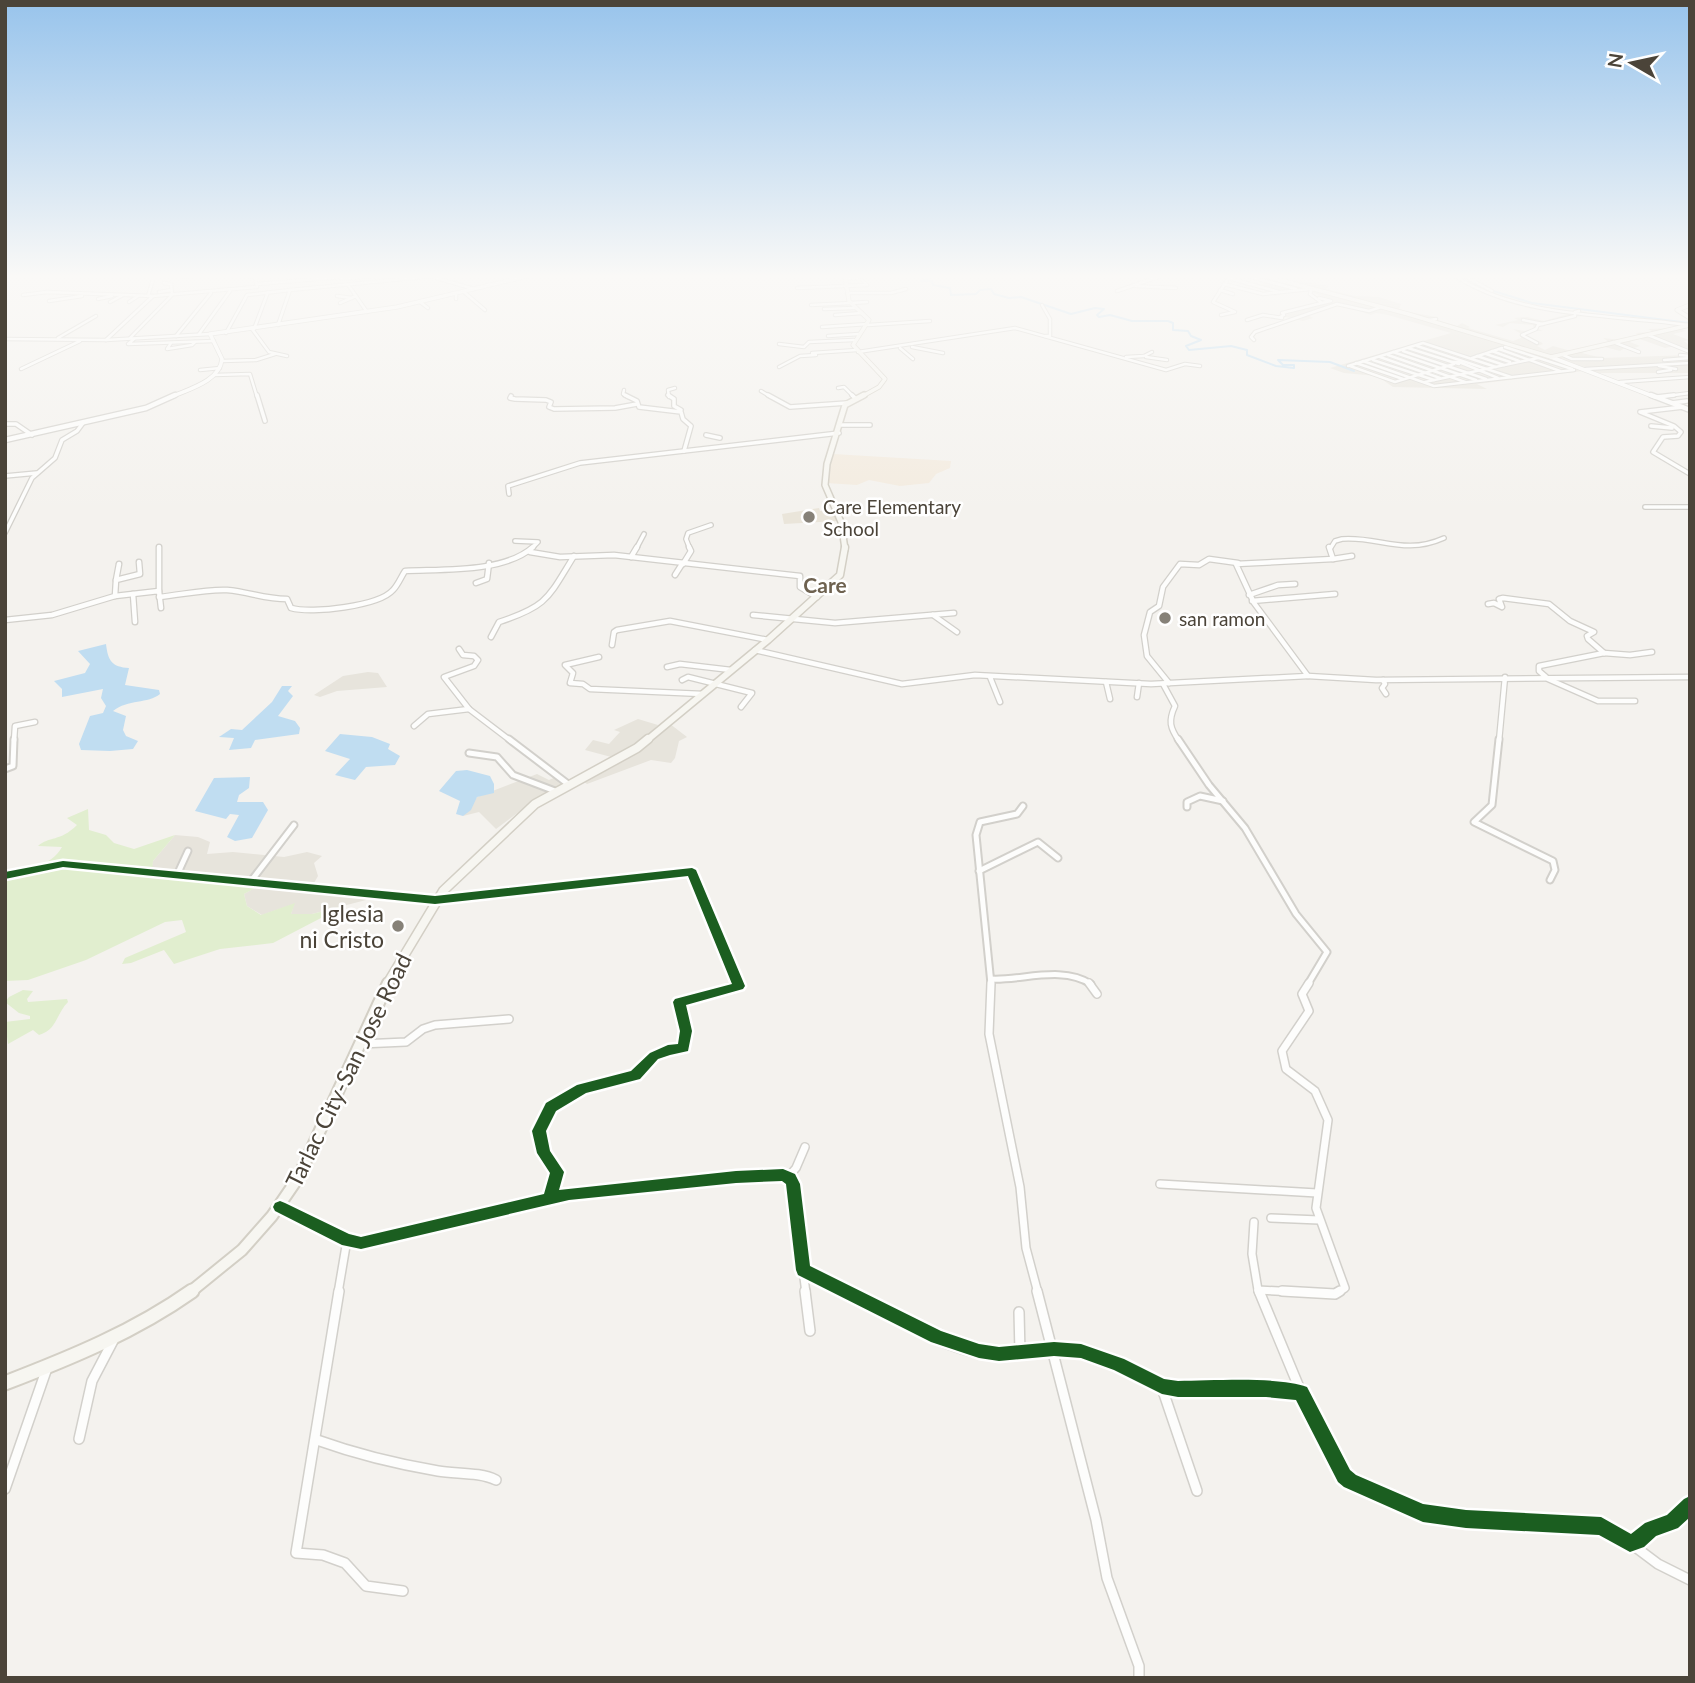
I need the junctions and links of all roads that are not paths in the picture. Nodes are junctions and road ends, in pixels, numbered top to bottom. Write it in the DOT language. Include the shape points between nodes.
graph roads {
  1 [pos="52,355"];
  2 [pos="223,355"];
  3 [pos="274,355"];
  4 [pos="278,355"];
  5 [pos="809,355"];
  6 [pos="861,355"];
  7 [pos="907,355"];
  8 [pos="1107,355"];
  9 [pos="1147,355"];
  10 [pos="1384,355"];
  11 [pos="1388,355"];
  12 [pos="1400,355"];
  13 [pos="1416,355"];
  14 [pos="1430,355"];
  15 [pos="1446,355"];
  16 [pos="1460,355"];
  17 [pos="1483,355"];
  18 [pos="1487,355"];
  19 [pos="1503,355"];
  20 [pos="1515,355"];
  21 [pos="1530,355"];
  22 [pos="1542,355"];
  23 [pos="1563,355"];
  24 [pos="1680,355"];
  25 [pos="287,356"];
  26 [pos="1379,356"];
  27 [pos="1477,356"];
  28 [pos="1116,357"];
  29 [pos="1143,357"];
  30 [pos="1424,357"];
  31 [pos="1551,357"];
  32 [pos="1690,357"];
  33 [pos="1471,358"];
  34 [pos="1538,358"];
  35 [pos="913,359"];
  36 [pos="1371,359"];
  37 [pos="1602,359"];
  38 [pos="1167,360"];
  39 [pos="1416,360"];
  40 [pos="1464,360"];
  41 [pos="1530,360"];
  42 [pos="1664,360"];
  43 [pos="1363,361"];
  44 [pos="1522,361"];
  45 [pos="222,362"];
  46 [pos="1409,362"];
  47 [pos="1356,363"];
  48 [pos="1456,363"];
  49 [pos="1513,363"];
  50 [pos="1401,364"];
  51 [pos="1448,365"];
  52 [pos="1505,365"];
  53 [pos="1656,365"];
  54 [pos="1200,366"];
  55 [pos="1394,366"];
  56 [pos="779,367"];
  57 [pos="1496,367"];
  58 [pos="220,368"];
  59 [pos="1441,368"];
  60 [pos="21,369"];
  61 [pos="1386,369"];
  62 [pos="1488,369"];
  63 [pos="1586,369"];
  64 [pos="200,370"];
  65 [pos="1433,370"];
  66 [pos="1379,371"];
  67 [pos="1478,371"];
  68 [pos="1426,372"];
  69 [pos="1563,372"];
  70 [pos="1658,372"];
  71 [pos="1371,373"];
  72 [pos="1469,373"];
  73 [pos="1418,374"];
  74 [pos="1460,374"];
  75 [pos="214,375"];
  76 [pos="1411,376"];
  77 [pos="1451,376"];
  78 [pos="1690,377"];
  79 [pos="1441,378"];
  80 [pos="1514,378"];
  81 [pos="1404,379"];
  82 [pos="1500,379"];
  83 [pos="1433,380"];
  84 [pos="1489,380"];
  85 [pos="1424,382"];
  86 [pos="1479,382"];
  87 [pos="1620,382"];
  88 [pos="1468,383"];
  89 [pos="1456,384"];
  90 [pos="1446,385"];
  91 [pos="675,388"];
  92 [pos="838,388"];
  93 [pos="624,390"];
  94 [pos="761,391"];
  95 [pos="1690,393"];
  96 [pos="511,396"];
  97 [pos="1657,397"];
  98 [pos="855,398"];
  99 [pos="1687,401"];
  100 [pos="1672,402"];
  101 [pos="847,403"];
  102 [pos="637,404"];
  103 [pos="1683,407"];
  104 [pos="1690,410"];
  105 [pos="681,412"];
  106 [pos="265,421"];
  107 [pos="83,423"];
  108 [pos="5,424"];
  109 [pos="870,425"];
  110 [pos="1651,426"];
  111 [pos="1675,428"];
  112 [pos="840,429"];
  113 [pos="32,435"];
  114 [pos="706,435"];
  115 [pos="5,440"];
  116 [pos="718,447"];
  117 [pos="684,451"];
  118 [pos="37,473"];
  119 [pos="1690,474"];
  120 [pos="5,476"];
  121 [pos="509,494"];
  122 [pos="1645,507"];
  123 [pos="1690,507"];
  124 [pos="711,525"];
  125 [pos="5,533"];
  126 [pos="644,534"];
  127 [pos="1444,538"];
  128 [pos="515,541"];
  129 [pos="159,547"];
  130 [pos="530,552"];
  131 [pos="574,556"];
  132 [pos="1352,556"];
  133 [pos="631,557"];
  134 [pos="1333,559"];
  135 [pos="139,562"];
  136 [pos="489,563"];
  137 [pos="1238,563"];
  138 [pos="119,564"];
  139 [pos="682,564"];
  140 [pos="697,566"];
  141 [pos="701,573"];
  142 [pos="675,575"];
  143 [pos="116,580"];
  144 [pos="476,583"];
  145 [pos="1295,584"];
  146 [pos="133,594"];
  147 [pos="159,594"];
  148 [pos="1335,594"];
  149 [pos="115,596"];
  150 [pos="817,597"];
  151 [pos="1251,598"];
  152 [pos="1488,604"];
  153 [pos="161,608"];
  154 [pos="954,613"];
  155 [pos="753,615"];
  156 [pos="933,615"];
  157 [pos="792,618"];
  158 [pos="5,620"];
  159 [pos="135,622"];
  160 [pos="957,632"];
  161 [pos="491,637"];
  162 [pos="768,640"];
  163 [pos="612,645"];
  164 [pos="459,649"];
  165 [pos="755,650"];
  166 [pos="1651,652"];
  167 [pos="1604,653"];
  168 [pos="599,657"];
  169 [pos="667,667"];
  170 [pos="731,670"];
  171 [pos="573,673"];
  172 [pos="1308,676"];
  173 [pos="990,677"];
  174 [pos="1505,677"];
  175 [pos="1544,677"];
  176 [pos="1690,677"];
  177 [pos="682,680"];
  178 [pos="1383,680"];
  179 [pos="1106,682"];
  180 [pos="1139,683"];
  181 [pos="583,684"];
  182 [pos="715,684"];
  183 [pos="1166,684"];
  184 [pos="703,694"];
  185 [pos="1386,694"];
  186 [pos="1137,697"];
  187 [pos="1110,699"];
  188 [pos="1635,701"];
  189 [pos="1000,702"];
  190 [pos="741,707"];
  191 [pos="468,709"];
  192 [pos="35,722"];
  193 [pos="414,726"];
  194 [pos="469,753"];
  195 [pos="5,769"];
  196 [pos="568,784"];
  197 [pos="555,791"];
  198 [pos="1223,801"];
  199 [pos="1023,806"];
  200 [pos="1187,807"];
  201 [pos="294,825"];
  202 [pos="188,851"];
  203 [pos="1058,858"];
  204 [pos="979,871"];
  205 [pos="5,876"];
  206 [pos="177,876"];
  207 [pos="1550,880"];
  208 [pos="251,881"];
  209 [pos="435,900"];
  210 [pos="991,979"];
  211 [pos="1097,995"];
  212 [pos="509,1019"];
  213 [pos="361,1044"];
  214 [pos="805,1147"];
  215 [pos="788,1177"];
  216 [pos="1160,1184"];
  217 [pos="1317,1193"];
  218 [pos="550,1198"];
  219 [pos="280,1207"];
  220 [pos="1271,1219"];
  221 [pos="1319,1220"];
  222 [pos="1254,1223"];
  223 [pos="347,1240"];
  224 [pos="803,1270"];
  225 [pos="1258,1290"];
  226 [pos="1019,1312"];
  227 [pos="810,1331"];
  228 [pos="115,1336"];
  229 [pos="1054,1349"];
  230 [pos="1020,1353"];
  231 [pos="47,1368"];
  232 [pos="5,1383"];
  233 [pos="1162,1386"];
  234 [pos="1301,1393"];
  235 [pos="79,1439"];
  236 [pos="317,1440"];
  237 [pos="496,1480"];
  238 [pos="5,1489"];
  239 [pos="1198,1491"];
  240 [pos="1690,1505"];
  241 [pos="1630,1543"];
  242 [pos="1690,1580"];
  243 [pos="402,1591"];
  244 [pos="1139,1678"];
  1 -- 60 [label="street"];
  2 -- 45 [label="street"];
  3 -- 45 [label="street"];
  4 -- 25 [label="street"];
  5 -- 56 [label="street"];
  6 -- 98 [label="main road" via="885,379 879,387"];
  7 -- 35 [label="street"];
  8 -- 28 [label="street"];
  9 -- 29 [label="street"];
  10 -- 26 [label="street"];
  11 -- 46 [label="street"];
  12 -- 39 [label="street"];
  13 -- 30 [label="street"];
  14 -- 30 [label="street"];
  14 -- 48 [label="street"];
  15 -- 40 [label="street"];
  16 -- 33 [label="street"];
  17 -- 27 [label="street"];
  18 -- 49 [label="street"];
  19 -- 44 [label="street"];
  20 -- 41 [label="street"];
  21 -- 34 [label="street"];
  22 -- 31 [label="main road"];
  23 -- 31 [label="main road"];
  23 -- 37 [label="street"];
  24 -- 32 [label="street"];
  26 -- 36 [label="street"];
  26 -- 50 [label="street"];
  27 -- 33 [label="street"];
  27 -- 52 [label="street"];
  28 -- 29 [label="street"];
  28 -- 54 [label="street" via="1170,371 1185,364"];
  29 -- 38 [label="street"];
  30 -- 39 [label="street"];
  30 -- 51 [label="street"];
  31 -- 63 [label="street"];
  32 -- 42 [label="street"];
  32 -- 53 [label="street"];
  33 -- 40 [label="street"];
  33 -- 57 [label="street"];
  34 -- 41 [label="street"];
  34 -- 69 [label="street" via="1574,370"];
  36 -- 43 [label="street"];
  36 -- 55 [label="street"];
  39 -- 46 [label="street"];
  39 -- 59 [label="street"];
  40 -- 48 [label="street"];
  40 -- 62 [label="street"];
  41 -- 44 [label="street"];
  41 -- 69 [label="street"];
  43 -- 47 [label="street"];
  43 -- 61 [label="street"];
  44 -- 49 [label="street"];
  45 -- 58 [label="street"];
  46 -- 50 [label="street"];
  46 -- 65 [label="street"];
  47 -- 66 [label="street"];
  47 -- 71 [label="street" via="1348,366"];
  48 -- 51 [label="street"];
  48 -- 67 [label="street"];
  49 -- 52 [label="street"];
  50 -- 55 [label="street"];
  50 -- 68 [label="street"];
  51 -- 59 [label="street"];
  51 -- 72 [label="street"];
  52 -- 57 [label="street"];
  53 -- 63 [label="street"];
  53 -- 70 [label="street" via="1673,370"];
  55 -- 61 [label="street"];
  55 -- 73 [label="street"];
  57 -- 62 [label="street"];
  58 -- 64 [label="street"];
  58 -- 75 [label="street"];
  59 -- 65 [label="street"];
  59 -- 74 [label="street"];
  61 -- 66 [label="street"];
  61 -- 76 [label="street"];
  62 -- 67 [label="street"];
  62 -- 80 [label="street"];
  63 -- 87 [label="street"];
  65 -- 68 [label="street"];
  65 -- 77 [label="street"];
  66 -- 71 [label="street"];
  66 -- 81 [label="street"];
  67 -- 72 [label="street"];
  67 -- 82 [label="street"];
  68 -- 73 [label="street"];
  68 -- 79 [label="street"];
  69 -- 80 [label="street"];
  71 -- 81 [label="street" via="1395,382"];
  72 -- 74 [label="street"];
  72 -- 84 [label="street"];
  73 -- 76 [label="street"];
  73 -- 83 [label="street"];
  74 -- 77 [label="street"];
  74 -- 86 [label="street"];
  75 -- 106 [label="street" via="250,374"];
  75 -- 107 [label="street" via="151,406"];
  76 -- 81 [label="street"];
  76 -- 85 [label="street"];
  77 -- 79 [label="street"];
  77 -- 88 [label="street"];
  78 -- 87 [label="street"];
  79 -- 83 [label="street"];
  79 -- 89 [label="street"];
  80 -- 82 [label="street"];
  82 -- 84 [label="street"];
  83 -- 85 [label="street"];
  83 -- 90 [label="street"];
  84 -- 86 [label="street"];
  85 -- 90 [label="street"];
  86 -- 88 [label="street"];
  87 -- 97 [label="street"];
  88 -- 89 [label="street"];
  89 -- 90 [label="street"];
  91 -- 105 [label="street" via="668,390 668,396"];
  92 -- 98 [label="street" via="844,387"];
  93 -- 102 [label="street"];
  94 -- 101 [label="street" via="790,407"];
  95 -- 97 [label="street"];
  96 -- 102 [label="street" via="513,400 546,399 554,409"];
  97 -- 100 [label="street"];
  98 -- 101 [label="main road"];
  99 -- 100 [label="street"];
  100 -- 103 [label="street"];
  101 -- 112 [label="main road, Tarlac City-San Jose Road"];
  102 -- 105 [label="street"];
  103 -- 104 [label="street"];
  103 -- 111 [label="street" via="1640,412"];
  105 -- 117 [label="street" via="691,426"];
  107 -- 113 [label="street"];
  107 -- 118 [label="street" via="62,440 55,458"];
  108 -- 113 [label="street" via="16,424"];
  109 -- 112 [label="street"];
  110 -- 111 [label="street"];
  111 -- 119 [label="street" via="1680,435 1663,437 1653,452"];
  112 -- 116 [label="street"];
  112 -- 150 [label="main road, Tarlac City-San Jose Road" via="826,460 825,489 842,524 843,565 837,579"];
  113 -- 115 [label="street"];
  114 -- 116 [label="street" via="720,437"];
  116 -- 117 [label="street"];
  117 -- 121 [label="street" via="580,463 508,486"];
  118 -- 120 [label="street"];
  118 -- 125 [label="street"];
  122 -- 123 [label="street"];
  124 -- 139 [label="street" via="688,533 691,551"];
  126 -- 133 [label="street"];
  127 -- 134 [label="street" via="1401,545 1339,539 1329,545"];
  128 -- 130 [label="street" via="537,540"];
  129 -- 147 [label="street"];
  130 -- 131 [label="street"];
  130 -- 136 [label="street" via="509,562"];
  131 -- 133 [label="street"];
  131 -- 161 [label="street" via="549,597 530,612 499,622"];
  132 -- 134 [label="street"];
  133 -- 139 [label="street"];
  134 -- 137 [label="street"];
  135 -- 143 [label="street" via="140,574"];
  136 -- 144 [label="street" via="487,579"];
  136 -- 147 [label="street" via="404,571 392,592 334,609 299,612 290,608 287,599 223,590"];
  137 -- 151 [label="street"];
  137 -- 183 [label="street" via="1209,559 1199,565 1180,564 1165,584 1161,602 1149,614 1145,649 1164,673"];
  138 -- 143 [label="street"];
  139 -- 140 [label="street"];
  139 -- 142 [label="street"];
  140 -- 141 [label="street"];
  140 -- 150 [label="street" via="800,576 800,587"];
  143 -- 149 [label="street"];
  145 -- 151 [label="street" via="1278,585"];
  146 -- 147 [label="street"];
  146 -- 149 [label="street"];
  146 -- 159 [label="street"];
  147 -- 153 [label="street"];
  148 -- 151 [label="street"];
  149 -- 158 [label="street" via="52,615"];
  150 -- 157 [label="main road, Tarlac City-San Jose Road"];
  151 -- 172 [label="street"];
  152 -- 167 [label="street" via="1502,607 1499,598 1503,598 1549,604 1594,632 1588,639"];
  154 -- 156 [label="street"];
  155 -- 157 [label="street"];
  156 -- 157 [label="street" via="835,623"];
  156 -- 160 [label="street"];
  157 -- 162 [label="main road, Tarlac City-San Jose Road"];
  162 -- 163 [label="street" via="668,621 617,630"];
  162 -- 165 [label="main road, Tarlac City-San Jose Road"];
  164 -- 191 [label="street" via="478,660 474,666 444,677"];
  165 -- 170 [label="main road, Tarlac City-San Jose Road"];
  165 -- 173 [label="street" via="897,683"];
  166 -- 167 [label="street"];
  167 -- 175 [label="street" via="1539,666"];
  168 -- 171 [label="street" via="567,663"];
  169 -- 170 [label="street" via="680,664"];
  170 -- 182 [label="main road, Tarlac City-San Jose Road"];
  171 -- 181 [label="street" via="581,675"];
  171 -- 181 [label="street" via="570,683"];
  172 -- 178 [label="street"];
  172 -- 183 [label="street"];
  173 -- 179 [label="street"];
  173 -- 189 [label="street"];
  174 -- 175 [label="street"];
  174 -- 178 [label="street"];
  174 -- 207 [label="street" via="1494,797 1475,822 1553,861"];
  175 -- 176 [label="street"];
  175 -- 188 [label="street" via="1598,701"];
  177 -- 182 [label="street" via="687,677"];
  178 -- 185 [label="street"];
  179 -- 180 [label="street"];
  179 -- 187 [label="street"];
  180 -- 183 [label="street"];
  180 -- 186 [label="street"];
  181 -- 184 [label="street" via="590,689"];
  182 -- 184 [label="main road, Tarlac City-San Jose Road"];
  182 -- 190 [label="street" via="752,693"];
  183 -- 198 [label="street" via="1174,703 1170,728"];
  184 -- 196 [label="main road, Tarlac City-San Jose Road" via="629,753"];
  191 -- 193 [label="street" via="428,714"];
  191 -- 196 [label="street"];
  192 -- 195 [label="street" via="15,726 13,766"];
  194 -- 197 [label="street" via="497,757 513,775"];
  196 -- 197 [label="main road, Tarlac City-San Jose Road"];
  197 -- 209 [label="main road, Tarlac City-San Jose Road"];
  198 -- 200 [label="street" via="1196,795"];
  198 -- 217 [label="street" via="1256,845 1296,914 1327,952 1302,993 1309,1011 1282,1051 1286,1069 1315,1091 1328,1120"];
  199 -- 204 [label="street" via="1017,814 980,822 976,835"];
  201 -- 208 [label="street"];
  202 -- 206 [label="street"];
  203 -- 204 [label="street" via="1038,842"];
  204 -- 210 [label="street"];
  205 -- 206 [label="street" via="63,864"];
  206 -- 208 [label="street"];
  208 -- 209 [label="street"];
  209 -- 213 [label="main road, Tarlac City-San Jose Road" via="394,968"];
  209 -- 218 [label="street" via="690,871 738,980 737,988 680,1002 684,1048 665,1051 635,1074 587,1086 551,1107 538,1131 544,1153 557,1172"];
  210 -- 211 [label="street" via="1043,973 1089,982"];
  210 -- 229 [label="street" via="989,1034 1020,1187 1026,1248"];
  212 -- 213 [label="street" via="435,1025 406,1042"];
  213 -- 219 [label="main road, Tarlac City-San Jose Road"];
  214 -- 215 [label="street"];
  215 -- 218 [label="street" via="736,1177"];
  215 -- 224 [label="street" via="793,1184"];
  216 -- 217 [label="street"];
  217 -- 221 [label="street"];
  218 -- 223 [label="street" via="370,1242"];
  219 -- 223 [label="street"];
  219 -- 228 [label="main road, Tarlac City-San Jose Road" via="248,1245 199,1287"];
  220 -- 221 [label="street"];
  221 -- 225 [label="street" via="1345,1284 1343,1292"];
  222 -- 225 [label="street" via="1252,1254"];
  223 -- 236 [label="street"];
  224 -- 227 [label="street"];
  224 -- 230 [label="street" via="947,1341 999,1354"];
  225 -- 234 [label="street"];
  226 -- 230 [label="street"];
  228 -- 231 [label="main road, Tarlac City-San Jose Road"];
  228 -- 235 [label="street" via="92,1381"];
  229 -- 230 [label="street"];
  229 -- 233 [label="street" via="1082,1351"];
  229 -- 244 [label="street" via="1097,1520 1101,1560 1139,1666"];
  231 -- 232 [label="main road, Tarlac City-San Jose Road"];
  231 -- 238 [label="street"];
  233 -- 234 [label="street"];
  233 -- 239 [label="street"];
  234 -- 241 [label="street" via="1350,1481 1423,1513 1601,1525"];
  236 -- 237 [label="street" via="397,1464"];
  236 -- 243 [label="street" via="296,1553 323,1555 351,1567 366,1586"];
  240 -- 241 [label="street" via="1672,1522"];
  241 -- 242 [label="street"];
}
